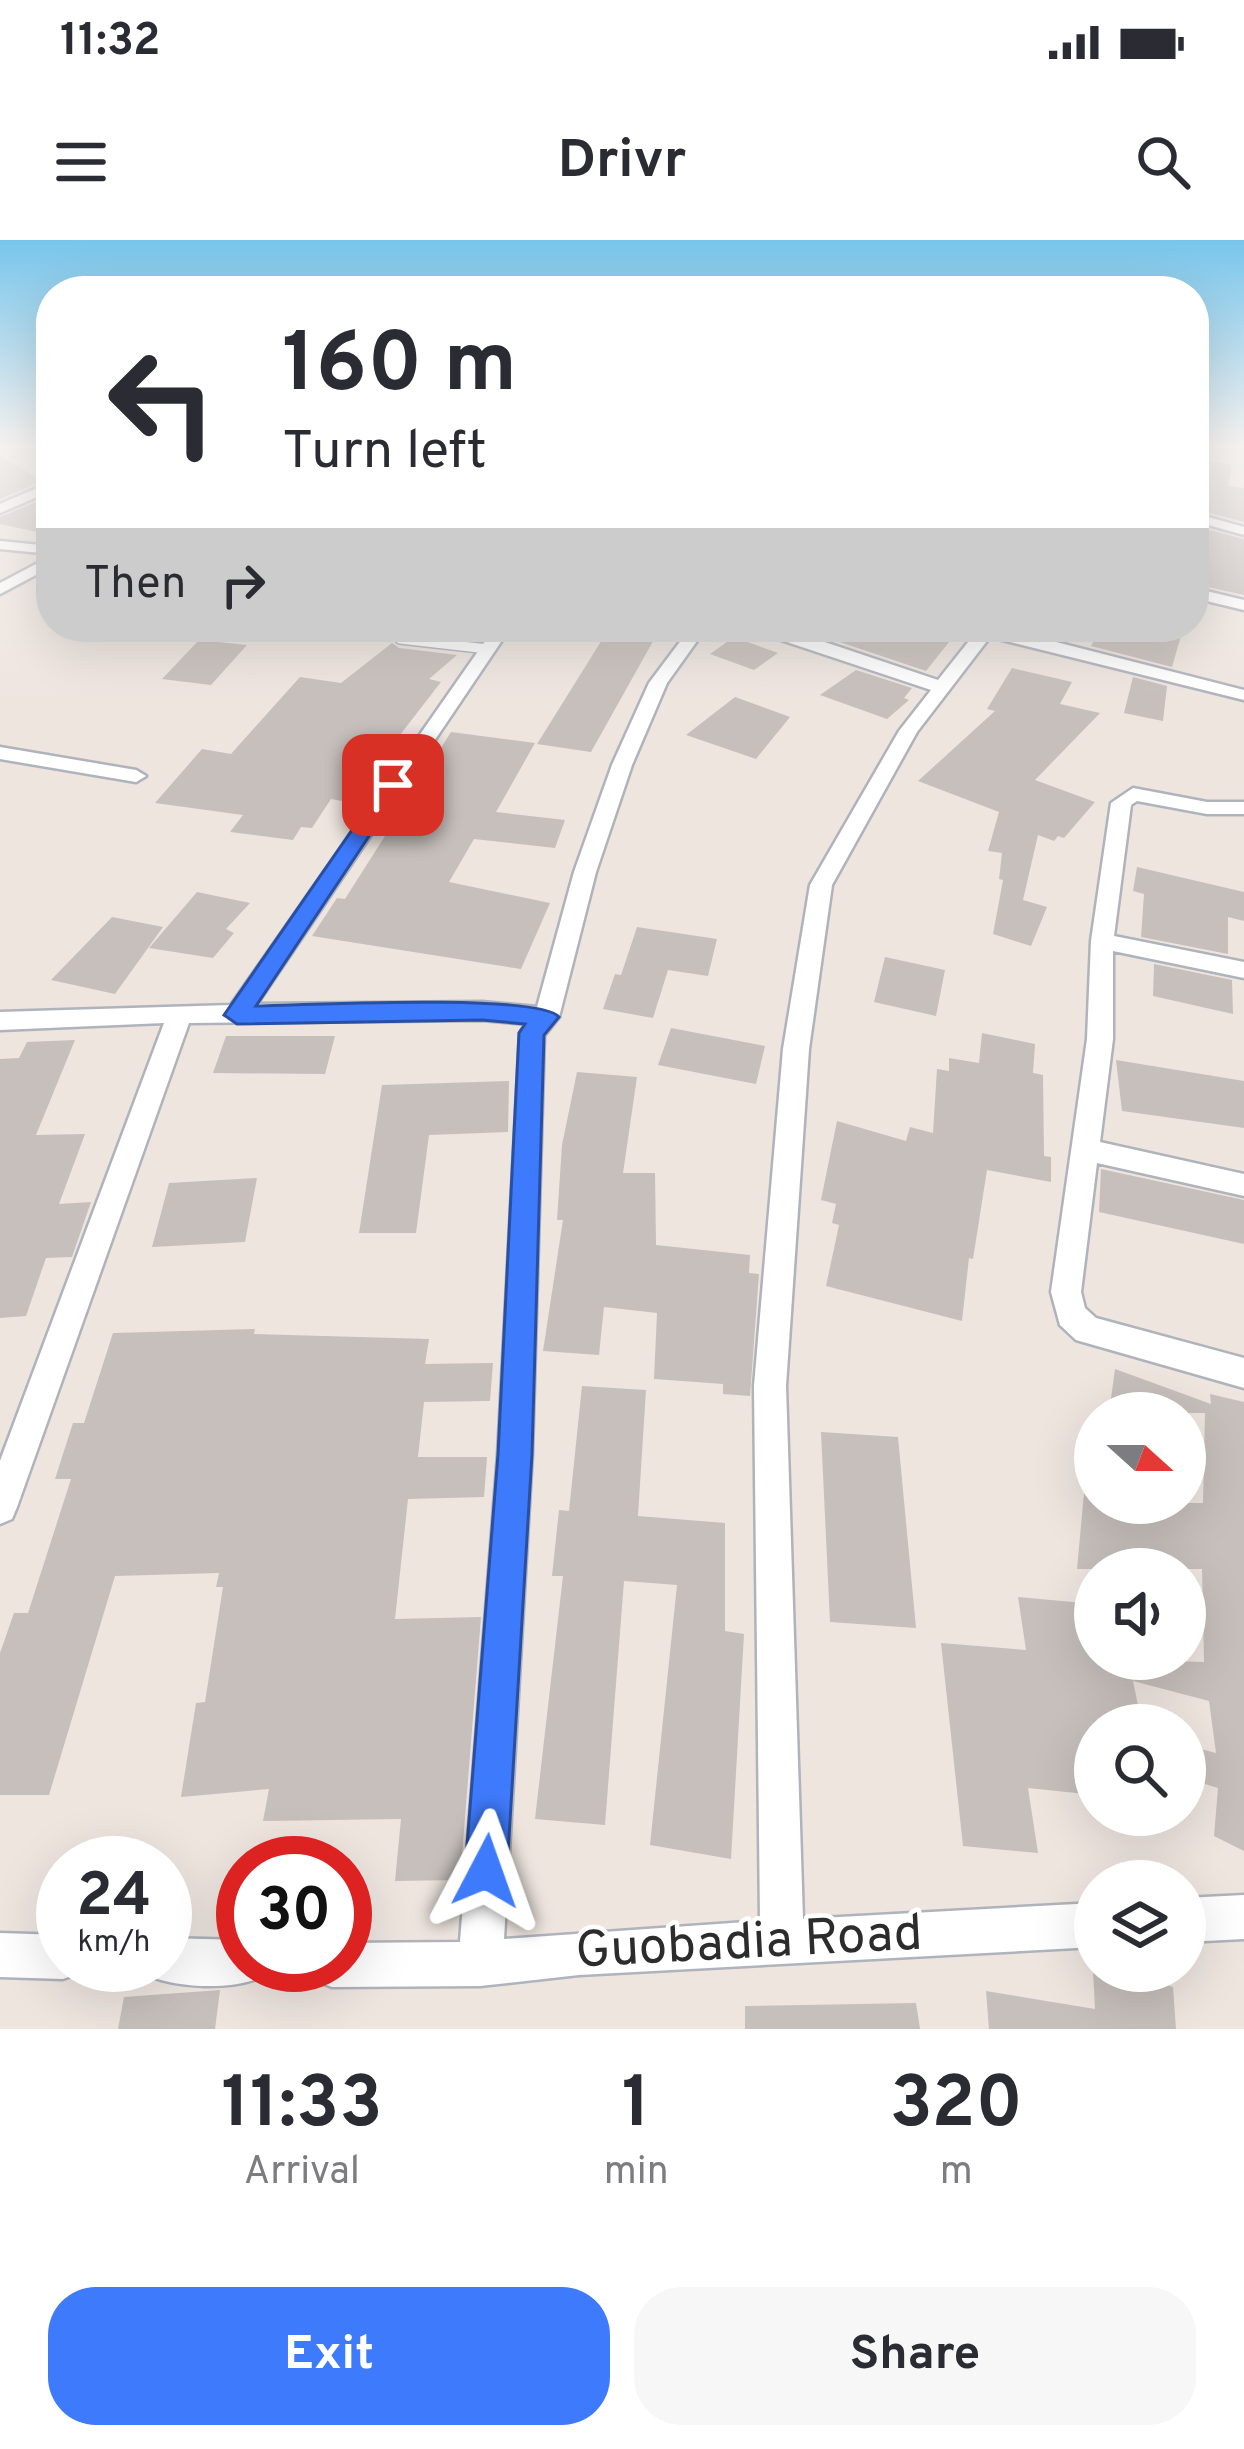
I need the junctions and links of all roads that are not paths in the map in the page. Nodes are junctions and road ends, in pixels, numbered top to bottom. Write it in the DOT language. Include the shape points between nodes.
graph roads {
  1 [pos="0,544"];
  2 [pos="36,548"];
  3 [pos="36,569"];
  4 [pos="0,589"];
  5 [pos="1209,597"];
  6 [pos="1244,605"];
  7 [pos="426,642"];
  8 [pos="493,642"];
  9 [pos="688,642"];
  10 [pos="807,642"];
  11 [pos="978,642"];
  12 [pos="1039,642"];
  13 [pos="488,649"];
  14 [pos="944,688"];
  15 [pos="1244,694"];
  16 [pos="0,753"];
  17 [pos="136,776"];
  18 [pos="1244,808"];
  19 [pos="1102,941"];
  20 [pos="1244,970"];
  21 [pos="180,1014"];
  22 [pos="237,1015"];
  23 [pos="547,1017"];
  24 [pos="0,1022"];
  25 [pos="1084,1149"];
  26 [pos="1244,1184"];
  27 [pos="1244,1373"];
  28 [pos="0,1507"];
  29 [pos="1244,1917"];
  30 [pos="1206,1919"];
  31 [pos="1074,1926"];
  32 [pos="782,1942"];
  33 [pos="0,1954"];
  34 [pos="36,1956"];
  35 [pos="480,1964"];
  36 [pos="372,1965"];
  1 -- 2 [label="street"];
  3 -- 4 [label="street"];
  5 -- 6 [label="street"];
  7 -- 13 [label="lane"];
  8 -- 13 [label="street"];
  9 -- 23 [label="street" via="658,682 622,765"];
  10 -- 14 [label="street"];
  11 -- 14 [label="street"];
  12 -- 15 [label="street"];
  13 -- 22 [label="street"];
  14 -- 32 [label="street" via="908,731 821,885 796,1049 770,1386"];
  16 -- 17 [label="street"];
  18 -- 19 [label="street" via="1124,796"];
  19 -- 20 [label="street"];
  19 -- 25 [label="street" via="1100,1039"];
  21 -- 22 [label="street"];
  21 -- 24 [label="street"];
  21 -- 28 [label="street"];
  22 -- 23 [label="street"];
  23 -- 35 [label="street" via="532,1033 515,1454"];
  25 -- 26 [label="street"];
  25 -- 27 [label="street" via="1066,1292 1071,1315 1104,1336"];
  29 -- 30 [label="street"];
  31 -- 32 [label="street, Guobadia Road"];
  32 -- 35 [label="street, Guobadia Road"];
  33 -- 34 [label="street"];
  35 -- 36 [label="street, Guobadia Road"];
}
